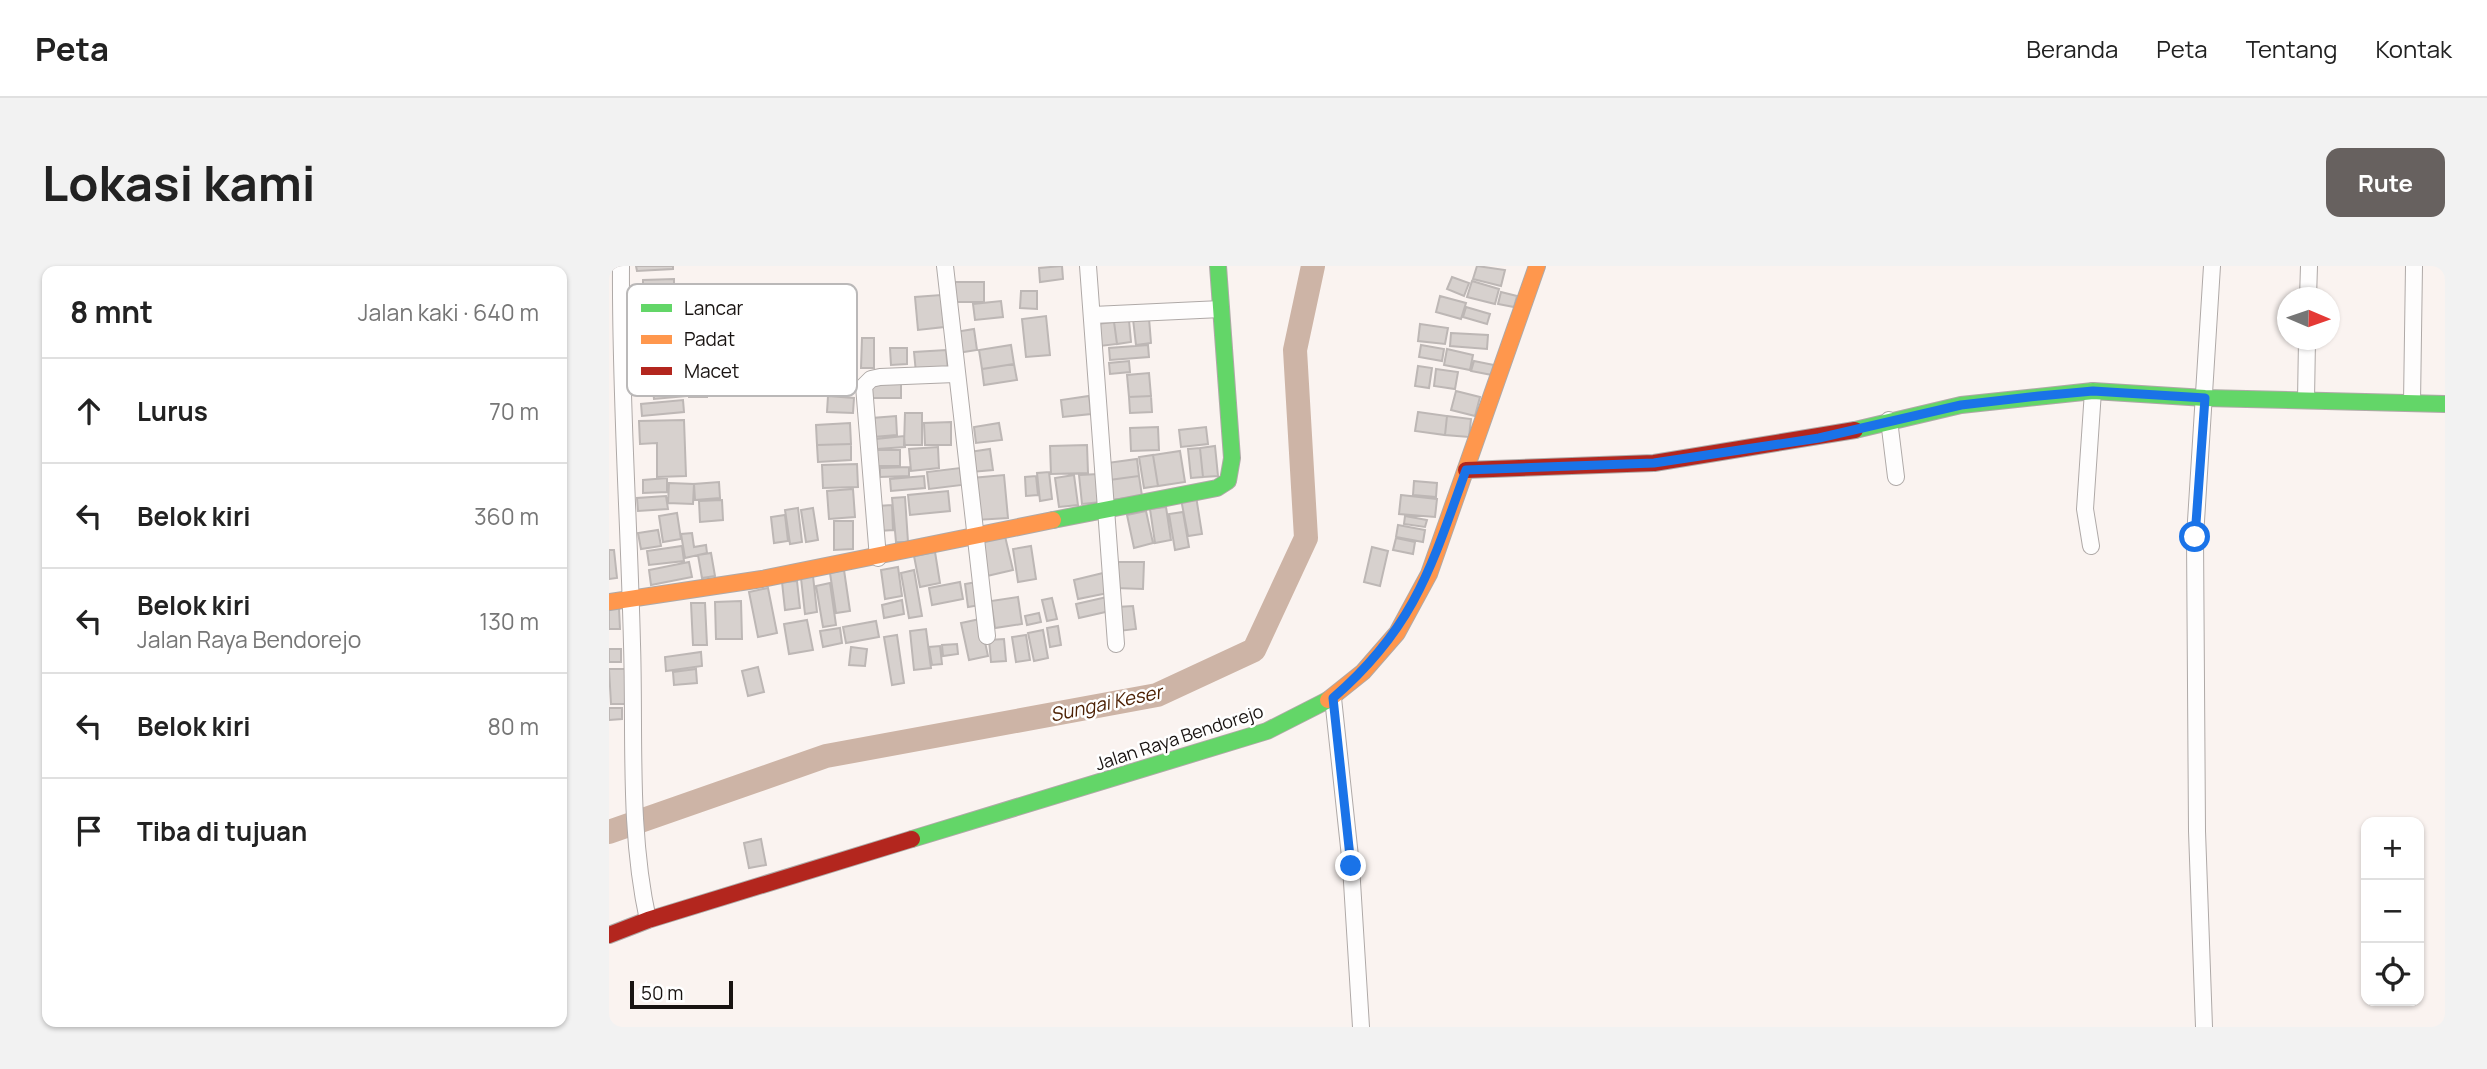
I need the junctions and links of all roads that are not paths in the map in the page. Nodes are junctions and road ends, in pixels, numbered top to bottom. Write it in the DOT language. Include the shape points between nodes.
graph roads {
  1 [pos="621,266"];
  2 [pos="945,266"];
  3 [pos="1088,266"];
  4 [pos="1219,266"];
  5 [pos="1537,266"];
  6 [pos="2212,266"];
  7 [pos="2309,266"];
  8 [pos="2414,266"];
  9 [pos="2308,287"];
  10 [pos="1221,309"];
  11 [pos="1093,315"];
  12 [pos="2307,350"];
  13 [pos="955,374"];
  14 [pos="2093,391"];
  15 [pos="2205,398"];
  16 [pos="2306,400"];
  17 [pos="2412,404"];
  18 [pos="2445,404"];
  19 [pos="1889,420"];
  20 [pos="1466,470"];
  21 [pos="1896,477"];
  22 [pos="1108,507"];
  23 [pos="978,538"];
  24 [pos="2091,546"];
  25 [pos="878,558"];
  26 [pos="631,599"];
  27 [pos="609,602"];
  28 [pos="987,636"];
  29 [pos="1117,644"];
  30 [pos="1333,698"];
  31 [pos="648,920"];
  32 [pos="609,935"];
  33 [pos="1361,1027"];
  34 [pos="2204,1027"];
  1 -- 26 [label="street"];
  2 -- 13 [label="street"];
  3 -- 11 [label="street"];
  4 -- 10 [label="street"];
  5 -- 20 [label="street, Jalan Raya Bendorejo"];
  6 -- 15 [label="street"];
  7 -- 9 [label="street"];
  8 -- 17 [label="street"];
  10 -- 11 [label="street"];
  10 -- 22 [label="street" via="1231,458 1228,481 1217,488"];
  11 -- 22 [label="street"];
  12 -- 16 [label="street"];
  13 -- 23 [label="street"];
  13 -- 25 [label="street" via="880,377 865,386"];
  14 -- 15 [label="street"];
  14 -- 19 [label="street" via="1961,405"];
  14 -- 24 [label="street" via="2085,509"];
  15 -- 16 [label="street"];
  15 -- 34 [label="street" via="2195,537"];
  16 -- 17 [label="street"];
  17 -- 18 [label="street"];
  19 -- 20 [label="street" via="1781,444 1654,463"];
  19 -- 21 [label="street"];
  20 -- 30 [label="street, Jalan Raya Bendorejo" via="1429,574 1397,633"];
  22 -- 23 [label="street"];
  22 -- 29 [label="street"];
  23 -- 25 [label="street"];
  23 -- 28 [label="street"];
  25 -- 26 [label="street"];
  26 -- 27 [label="street"];
  26 -- 31 [label="street" via="633,794 638,873"];
  30 -- 31 [label="street, Jalan Raya Bendorejo" via="1267,731"];
  30 -- 33 [label="street" via="1351,866"];
  31 -- 32 [label="street, Jalan Raya Bendorejo"];
}
